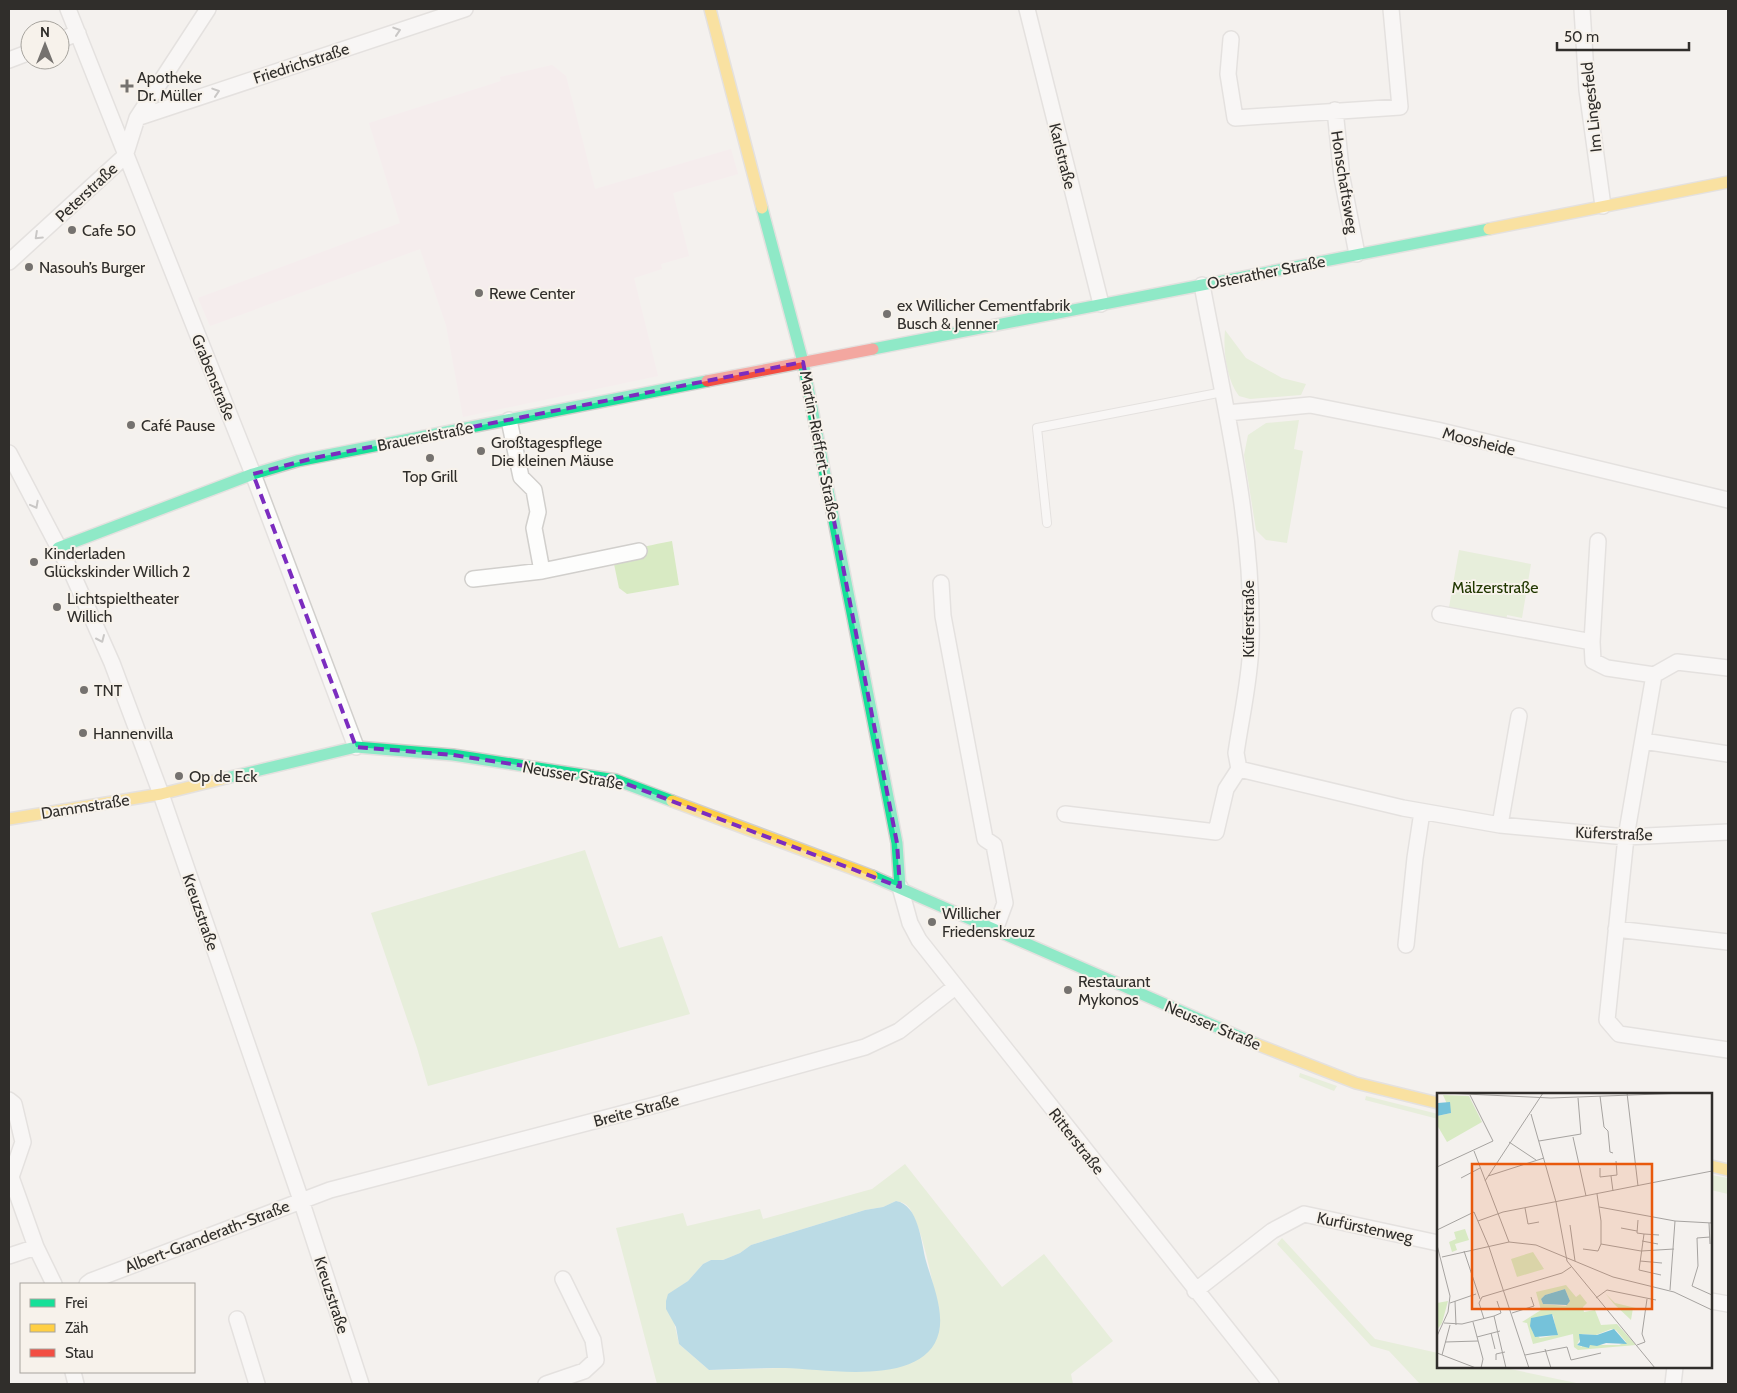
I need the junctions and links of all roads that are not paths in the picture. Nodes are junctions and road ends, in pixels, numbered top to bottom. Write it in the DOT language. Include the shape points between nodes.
graph roads {
  1 [pos="68,9"];
  2 [pos="208,9"];
  3 [pos="465,9"];
  4 [pos="710,9"];
  5 [pos="1027,9"];
  6 [pos="1391,9"];
  7 [pos="1582,9"];
  8 [pos="78,33"];
  9 [pos="70,36"];
  10 [pos="1231,39"];
  11 [pos="1335,110"];
  12 [pos="137,118"];
  13 [pos="125,156"];
  14 [pos="1728,182"];
  15 [pos="1603,206"];
  16 [pos="1357,254"];
  17 [pos="9,262"];
  18 [pos="1202,285"];
  19 [pos="1101,304"];
  20 [pos="803,362"];
  21 [pos="1223,392"];
  22 [pos="1227,413"];
  23 [pos="509,420"];
  24 [pos="10,460"];
  25 [pos="253,474"];
  26 [pos="1728,500"];
  27 [pos="1047,523"];
  28 [pos="1598,541"];
  29 [pos="58,548"];
  30 [pos="640,551"];
  31 [pos="542,572"];
  32 [pos="473,580"];
  33 [pos="941,583"];
  34 [pos="1440,614"];
  35 [pos="1592,642"];
  36 [pos="1728,668"];
  37 [pos="1654,675"];
  38 [pos="1519,716"];
  39 [pos="1642,740"];
  40 [pos="356,747"];
  41 [pos="1728,754"];
  42 [pos="1239,769"];
  43 [pos="161,794"];
  44 [pos="1422,812"];
  45 [pos="1065,814"];
  46 [pos="9,819"];
  47 [pos="1500,825"];
  48 [pos="1728,832"];
  49 [pos="1626,837"];
  50 [pos="900,888"];
  51 [pos="1616,929"];
  52 [pos="995,930"];
  53 [pos="1728,942"];
  54 [pos="1406,945"];
  55 [pos="955,987"];
  56 [pos="1728,1050"];
  57 [pos="9,1100"];
  58 [pos="1437,1103"];
  59 [pos="1712,1166"];
  60 [pos="1728,1170"];
  61 [pos="10,1176"];
  62 [pos="301,1200"];
  63 [pos="1437,1243"];
  64 [pos="36,1247"];
  65 [pos="9,1256"];
  66 [pos="563,1279"];
  67 [pos="54,1283"];
  68 [pos="88,1283"];
  69 [pos="1195,1291"];
  70 [pos="1712,1300"];
  71 [pos="1728,1304"];
  72 [pos="237,1319"];
  73 [pos="1676,1368"];
  74 [pos="257,1384"];
  75 [pos="361,1384"];
  76 [pos="546,1384"];
  77 [pos="1271,1384"];
  78 [pos="1673,1384"];
  1 -- 8 [label="street, Grabenstraße"];
  2 -- 12 [label="street, Peterstraße"];
  12 -- 3 [label="street, Friedrichstraße, one-way"];
  4 -- 20 [label="street, Martin-Rieffert-Straße"];
  5 -- 19 [label="street, Karlstraße"];
  6 -- 11 [label="street, Honschaftsweg" via="1400,106"];
  7 -- 15 [label="street, Im Lingesfeld" via="1587,90"];
  8 -- 9 [label="street"];
  8 -- 13 [label="street, Grabenstraße"];
  10 -- 11 [label="street, Honschaftsweg" via="1228,74 1236,118"];
  11 -- 16 [label="street, Honschaftsweg" via="1342,178"];
  12 -- 13 [label="street, Peterstraße"];
  13 -- 17 [label="street, Peterstraße, one-way"];
  13 -- 25 [label="street, Grabenstraße"];
  14 -- 15 [label="street, Osterather Straße"];
  15 -- 16 [label="street, Osterather Straße"];
  16 -- 18 [label="street, Osterather Straße"];
  18 -- 19 [label="street, Osterather Straße"];
  18 -- 21 [label="street, Küferstraße"];
  19 -- 20 [label="street, Osterather Straße"];
  20 -- 23 [label="street, Brauereistraße"];
  20 -- 50 [label="street, Martin-Rieffert-Straße" via="897,843"];
  21 -- 22 [label="street, Küferstraße"];
  21 -- 27 [label="lane" via="1037,428"];
  22 -- 26 [label="street, Moosheide" via="1310,405 1437,430"];
  22 -- 42 [label="street, Küferstraße" via="1247,542 1250,636 1236,753"];
  23 -- 25 [label="street, Brauereistraße" via="297,461"];
  23 -- 31 [label="street" via="521,477 534,490 538,512 534,528"];
  24 -- 29 [label="street, Kreuzstraße, one-way"];
  25 -- 29 [label="street, Brauereistraße"];
  25 -- 40 [label="street, Grabenstraße"];
  28 -- 35 [label="street"];
  29 -- 43 [label="street, Kreuzstraße, one-way" via="112,663"];
  30 -- 31 [label="street"];
  31 -- 32 [label="street"];
  33 -- 52 [label="street" via="943,616 985,839 994,846 1004,894 1004,908"];
  34 -- 35 [label="street"];
  35 -- 37 [label="street" via="1593,661 1607,668"];
  36 -- 37 [label="street" via="1677,662"];
  37 -- 39 [label="street"];
  38 -- 47 [label="street"];
  39 -- 41 [label="street"];
  39 -- 49 [label="street"];
  40 -- 43 [label="street, Neusser Straße"];
  40 -- 50 [label="street, Neusser Straße" via="453,755 616,780"];
  42 -- 44 [label="street, Küferstraße"];
  42 -- 45 [label="street" via="1226,789 1216,832"];
  43 -- 46 [label="street, Dammstraße"];
  43 -- 62 [label="street, Kreuzstraße"];
  44 -- 47 [label="street, Küferstraße"];
  44 -- 54 [label="street"];
  47 -- 49 [label="street, Küferstraße"];
  48 -- 49 [label="street, Küferstraße"];
  49 -- 51 [label="street"];
  50 -- 52 [label="street, Neusser Straße"];
  50 -- 55 [label="street, Ritterstraße" via="914,932"];
  51 -- 53 [label="street"];
  51 -- 56 [label="street" via="1607,1020 1619,1034"];
  52 -- 58 [label="street, Neusser Straße" via="1216,1028 1348,1080"];
  55 -- 62 [label="street, Breite Straße" via="898,1031 865,1047"];
  55 -- 69 [label="street, Ritterstraße"];
  57 -- 61 [label="street" via="14,1104 23,1142"];
  59 -- 60 [label="street"];
  61 -- 64 [label="street"];
  62 -- 68 [label="street, Albert-Granderath-Straße"];
  62 -- 75 [label="street, Kreuzstraße"];
  63 -- 69 [label="street, Kurfürstenweg" via="1304,1214 1272,1232"];
  64 -- 65 [label="street"];
  64 -- 67 [label="street"];
  66 -- 76 [label="street" via="592,1340 596,1360 584,1371"];
  69 -- 77 [label="street, Ritterstraße"];
  70 -- 71 [label="street"];
  72 -- 74 [label="street"];
  73 -- 78 [label="street"];
}
